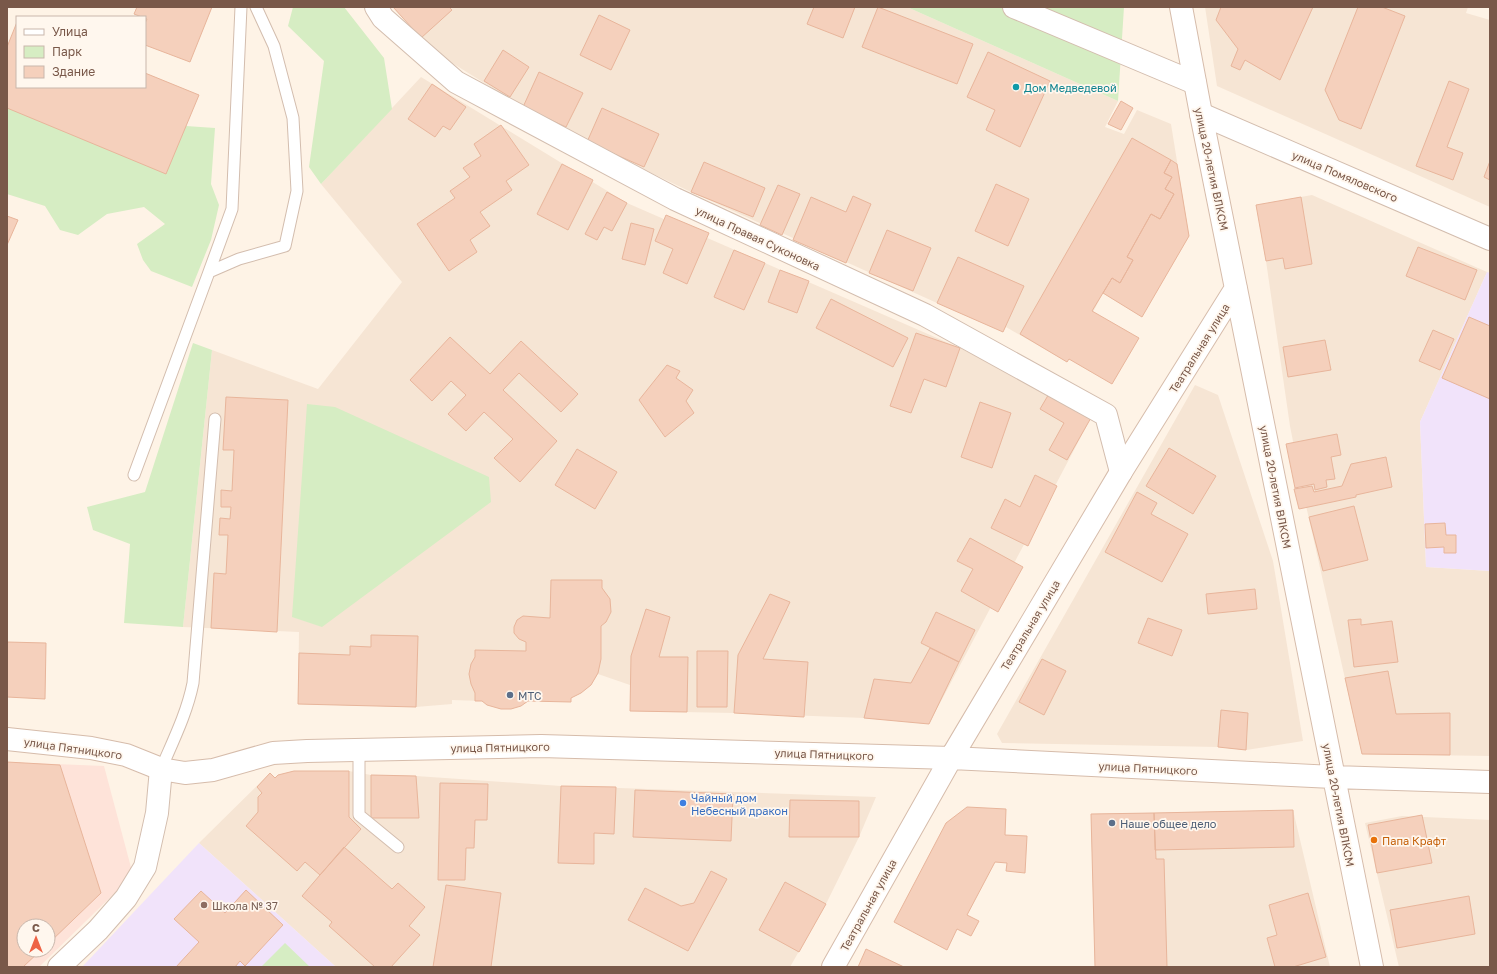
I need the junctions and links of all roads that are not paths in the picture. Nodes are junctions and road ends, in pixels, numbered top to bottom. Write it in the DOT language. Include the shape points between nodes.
graph roads {
  1 [pos="241,7"];
  2 [pos="256,7"];
  3 [pos="376,7"];
  4 [pos="1014,7"];
  5 [pos="1181,7"];
  6 [pos="1195,83"];
  7 [pos="1201,114"];
  8 [pos="1490,239"];
  9 [pos="210,272"];
  10 [pos="1236,288"];
  11 [pos="215,419"];
  12 [pos="1121,472"];
  13 [pos="134,475"];
  14 [pos="7,739"];
  15 [pos="359,751"];
  16 [pos="951,758"];
  17 [pos="160,769"];
  18 [pos="1333,777"];
  19 [pos="1490,782"];
  20 [pos="398,846"];
  21 [pos="59,967"];
  22 [pos="833,967"];
  23 [pos="1372,967"];
  1 -- 9 [label="lane" via="232,209"];
  2 -- 9 [label="lane" via="274,46 293,118 297,191 285,246 240,259"];
  3 -- 12 [label="street, улица Правая Суконовка" via="383,18 456,82 675,199 925,315 1106,415"];
  4 -- 6 [label="street"];
  5 -- 6 [label="street, улица 20-летия ВЛКСМ"];
  6 -- 7 [label="street, улица 20-летия ВЛКСМ"];
  7 -- 8 [label="street, улица Помяловского"];
  7 -- 10 [label="street, улица 20-летия ВЛКСМ"];
  9 -- 13 [label="lane"];
  10 -- 12 [label="street, Театральная улица"];
  10 -- 18 [label="street, улица 20-летия ВЛКСМ"];
  11 -- 17 [label="lane" via="193,684 190,700"];
  12 -- 16 [label="street, Театральная улица"];
  14 -- 17 [label="street, улица Пятницкого" via="91,748 126,755"];
  15 -- 16 [label="street, улица Пятницкого" via="541,746"];
  15 -- 17 [label="street, улица Пятницкого" via="273,754 213,770 185,773"];
  15 -- 20 [label="lane" via="359,815"];
  16 -- 18 [label="street, улица Пятницкого"];
  16 -- 22 [label="street, Театральная улица"];
  17 -- 21 [label="street" via="157,814 145,867 126,898 98,930"];
  18 -- 19 [label="street, улица Пятницкого"];
  18 -- 23 [label="street, улица 20-летия ВЛКСМ"];
}
